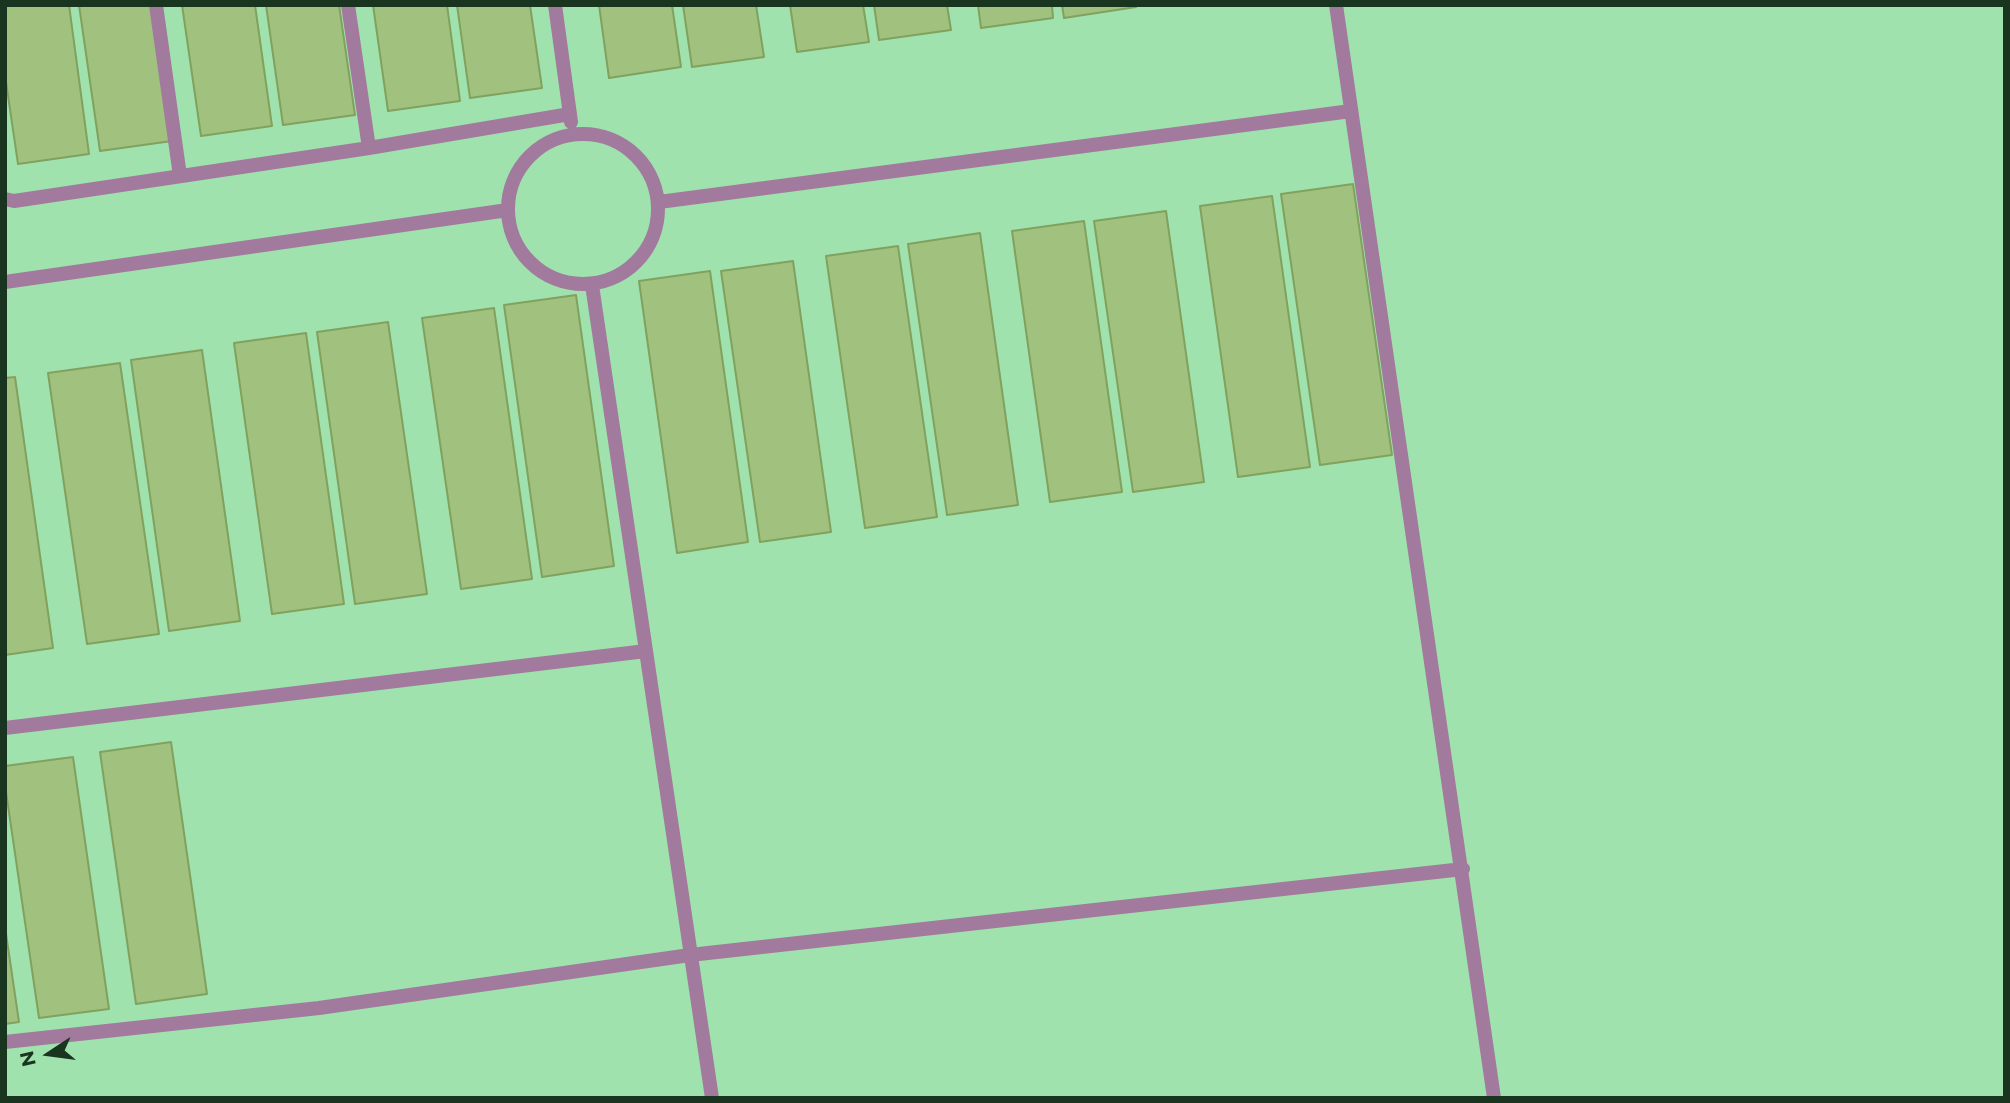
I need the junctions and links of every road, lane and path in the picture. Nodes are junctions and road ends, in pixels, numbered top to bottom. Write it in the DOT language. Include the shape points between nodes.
graph roads {
  1 [pos="156,5"];
  2 [pos="348,5"];
  3 [pos="555,5"];
  4 [pos="1336,5"];
  5 [pos="1352,111"];
  6 [pos="570,114"];
  7 [pos="573,134"];
  8 [pos="369,148"];
  9 [pos="180,176"];
  10 [pos="5,199"];
  11 [pos="659,202"];
  12 [pos="508,211"];
  13 [pos="5,282"];
  14 [pos="592,285"];
  15 [pos="646,652"];
  16 [pos="5,728"];
  17 [pos="1463,869"];
  18 [pos="690,955"];
  19 [pos="5,1042"];
  20 [pos="712,1098"];
  21 [pos="1494,1098"];
  1 -- 9 [label="lane"];
  2 -- 8 [label="lane"];
  3 -- 6 [label="lane"];
  4 -- 5 [label="lane"];
  5 -- 11 [label="lane"];
  5 -- 17 [label="lane"];
  6 -- 7 [label="lane"];
  6 -- 8 [label="lane"];
  7 -- 11 [label="lane" via="603,136 630,149 649,172"];
  7 -- 12 [label="lane" via="547,142 526,160 512,183"];
  8 -- 9 [label="lane"];
  9 -- 10 [label="lane"];
  11 -- 14 [label="lane" via="656,231 642,257 620,276"];
  12 -- 13 [label="lane"];
  12 -- 14 [label="lane" via="515,241 534,266 561,282"];
  14 -- 15 [label="lane"];
  15 -- 16 [label="lane"];
  15 -- 18 [label="lane"];
  17 -- 18 [label="lane"];
  17 -- 21 [label="lane"];
  18 -- 19 [label="lane" via="319,1008"];
  18 -- 20 [label="lane"];
}
